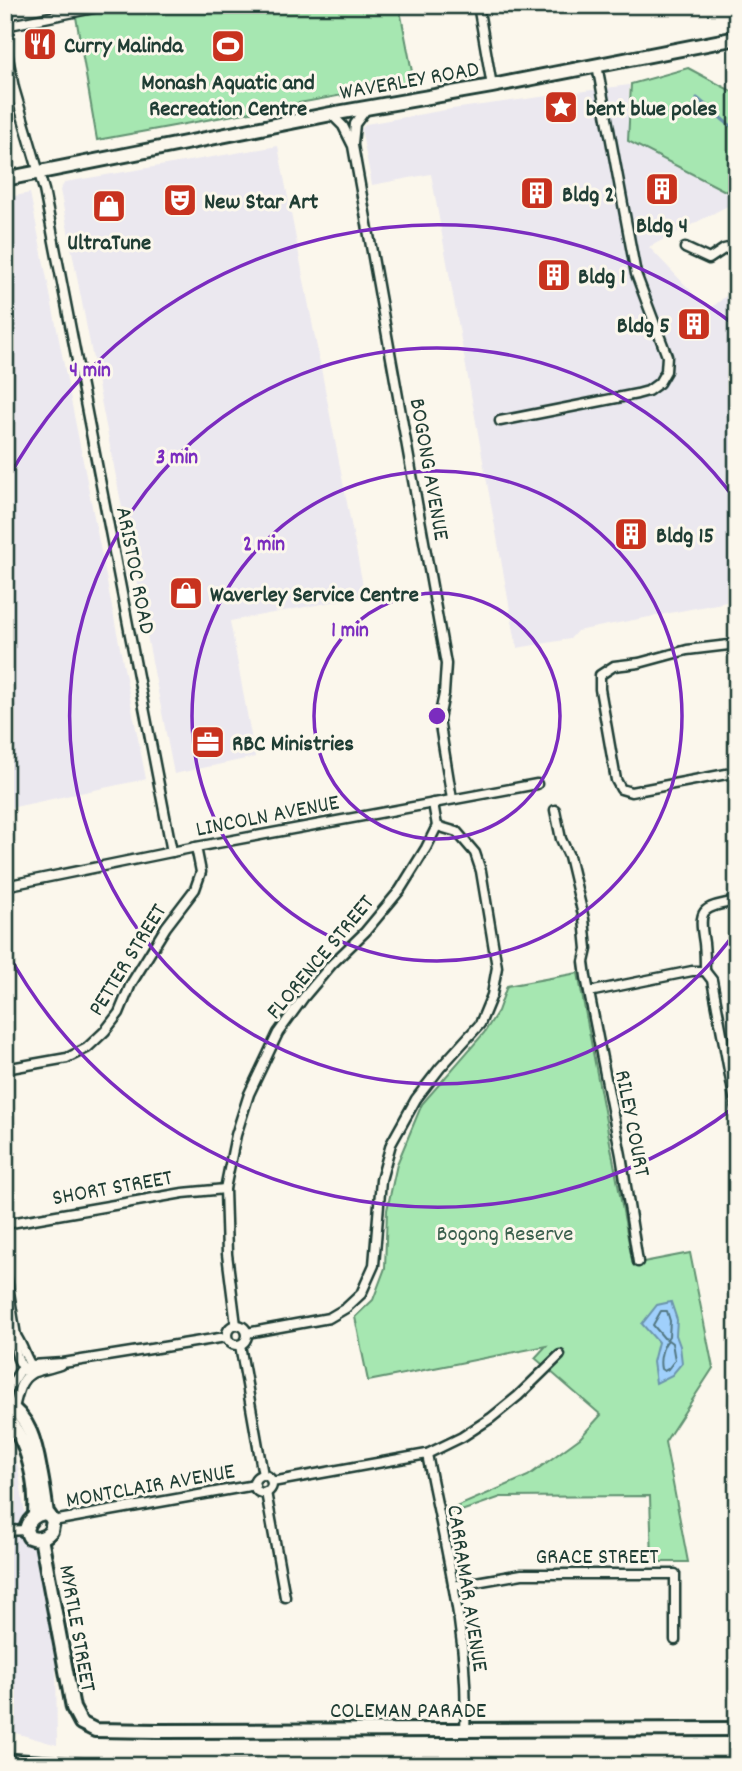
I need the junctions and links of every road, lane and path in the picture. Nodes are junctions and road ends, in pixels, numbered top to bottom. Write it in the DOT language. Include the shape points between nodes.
graph roads {
  1 [pos="109,5"];
  2 [pos="478,5"];
  3 [pos="5,26"];
  4 [pos="737,38"];
  5 [pos="5,43"];
  6 [pos="597,65"];
  7 [pos="492,86"];
  8 [pos="368,107"];
  9 [pos="331,114"];
  10 [pos="353,146"];
  11 [pos="39,172"];
  12 [pos="5,179"];
  13 [pos="737,246"];
  14 [pos="685,248"];
  15 [pos="500,421"];
  16 [pos="737,644"];
  17 [pos="737,772"];
  18 [pos="537,783"];
  19 [pos="452,799"];
  20 [pos="433,803"];
  21 [pos="555,810"];
  22 [pos="437,826"];
  23 [pos="196,847"];
  24 [pos="172,852"];
  25 [pos="5,887"];
  26 [pos="737,901"];
  27 [pos="705,971"];
  28 [pos="589,992"];
  29 [pos="5,1069"];
  30 [pos="737,1113"];
  31 [pos="225,1189"];
  32 [pos="5,1224"];
  33 [pos="638,1262"];
  34 [pos="5,1267"];
  35 [pos="236,1325"];
  36 [pos="247,1333"];
  37 [pos="226,1337"];
  38 [pos="240,1345"];
  39 [pos="560,1355"];
  40 [pos="29,1370"];
  41 [pos="5,1394"];
  42 [pos="8,1410"];
  43 [pos="427,1454"];
  44 [pos="263,1475"];
  45 [pos="272,1482"];
  46 [pos="255,1485"];
  47 [pos="266,1492"];
  48 [pos="45,1517"];
  49 [pos="26,1530"];
  50 [pos="5,1531"];
  51 [pos="41,1538"];
  52 [pos="453,1587"];
  53 [pos="285,1597"];
  54 [pos="676,1640"];
  55 [pos="81,1723"];
  56 [pos="737,1729"];
  57 [pos="465,1730"];
  1 -- 3 [label="street"];
  2 -- 7 [label="street"];
  4 -- 6 [label="street, WAVERLEY ROAD"];
  5 -- 11 [label="street, ARISTOC ROAD"];
  6 -- 7 [label="street, WAVERLEY ROAD"];
  6 -- 15 [label="street" via="636,274 667,356 666,371 648,391"];
  7 -- 8 [label="street, WAVERLEY ROAD"];
  8 -- 9 [label="street, WAVERLEY ROAD"];
  8 -- 10 [label="street, BOGONG AVENUE" via="355,124"];
  9 -- 10 [label="street, BOGONG AVENUE"];
  9 -- 11 [label="street, WAVERLEY ROAD"];
  10 -- 19 [label="street, BOGONG AVENUE" via="446,664 439,719"];
  11 -- 12 [label="street, WAVERLEY ROAD"];
  11 -- 24 [label="street, ARISTOC ROAD"];
  13 -- 14 [label="street" via="709,259"];
  16 -- 17 [label="street" via="614,666 600,675 613,768 621,789 631,792"];
  18 -- 19 [label="street, LINCOLN AVENUE"];
  19 -- 20 [label="street, LINCOLN AVENUE"];
  20 -- 22 [label="street"];
  20 -- 23 [label="street, LINCOLN AVENUE"];
  21 -- 28 [label="street, RILEY COURT" via="584,919"];
  22 -- 31 [label="street, FLORENCE STREET" via="400,890 325,972 278,1033 249,1094"];
  22 -- 36 [label="street" via="457,832 475,853 481,871 498,967 492,995 480,1024 416,1099 391,1144 381,1180 374,1265 360,1294 329,1318"];
  23 -- 24 [label="street, LINCOLN AVENUE"];
  23 -- 29 [label="street, PETTER STREET" via="201,872 195,889 166,927 105,1031 67,1058"];
  24 -- 25 [label="street, LINCOLN AVENUE"];
  26 -- 27 [label="street" via="702,913"];
  27 -- 28 [label="street"];
  27 -- 30 [label="street" via="712,980"];
  28 -- 33 [label="street, RILEY COURT"];
  31 -- 32 [label="street, SHORT STREET"];
  31 -- 35 [label="street, FLORENCE STREET"];
  34 -- 40 [label="street" via="16,1336"];
  35 -- 36 [label="street"];
  35 -- 37 [label="street"];
  36 -- 38 [label="street"];
  37 -- 38 [label="street"];
  37 -- 40 [label="street"];
  38 -- 44 [label="street"];
  39 -- 43 [label="street" via="491,1418"];
  40 -- 41 [label="street" via="18,1374"];
  40 -- 42 [label="street"];
  42 -- 48 [label="street" via="26,1447 35,1497"];
  43 -- 45 [label="street"];
  43 -- 52 [label="street, CARRAMAR AVENUE"];
  44 -- 45 [label="street"];
  44 -- 46 [label="street"];
  45 -- 47 [label="street"];
  46 -- 47 [label="street"];
  46 -- 48 [label="street, MONTCLAIR AVENUE"];
  47 -- 53 [label="street"];
  48 -- 49 [label="street" via="29,1522"];
  48 -- 51 [label="street" via="51,1531"];
  49 -- 50 [label="street"];
  49 -- 51 [label="street" via="29,1537"];
  51 -- 55 [label="street, MYRTLE STREET" via="73,1708"];
  52 -- 54 [label="street, GRACE STREET" via="522,1574 675,1574"];
  52 -- 57 [label="street, CARRAMAR AVENUE" via="463,1652"];
  55 -- 57 [label="street, COLEMAN PARADE" via="106,1731"];
  56 -- 57 [label="street, COLEMAN PARADE"];
}
